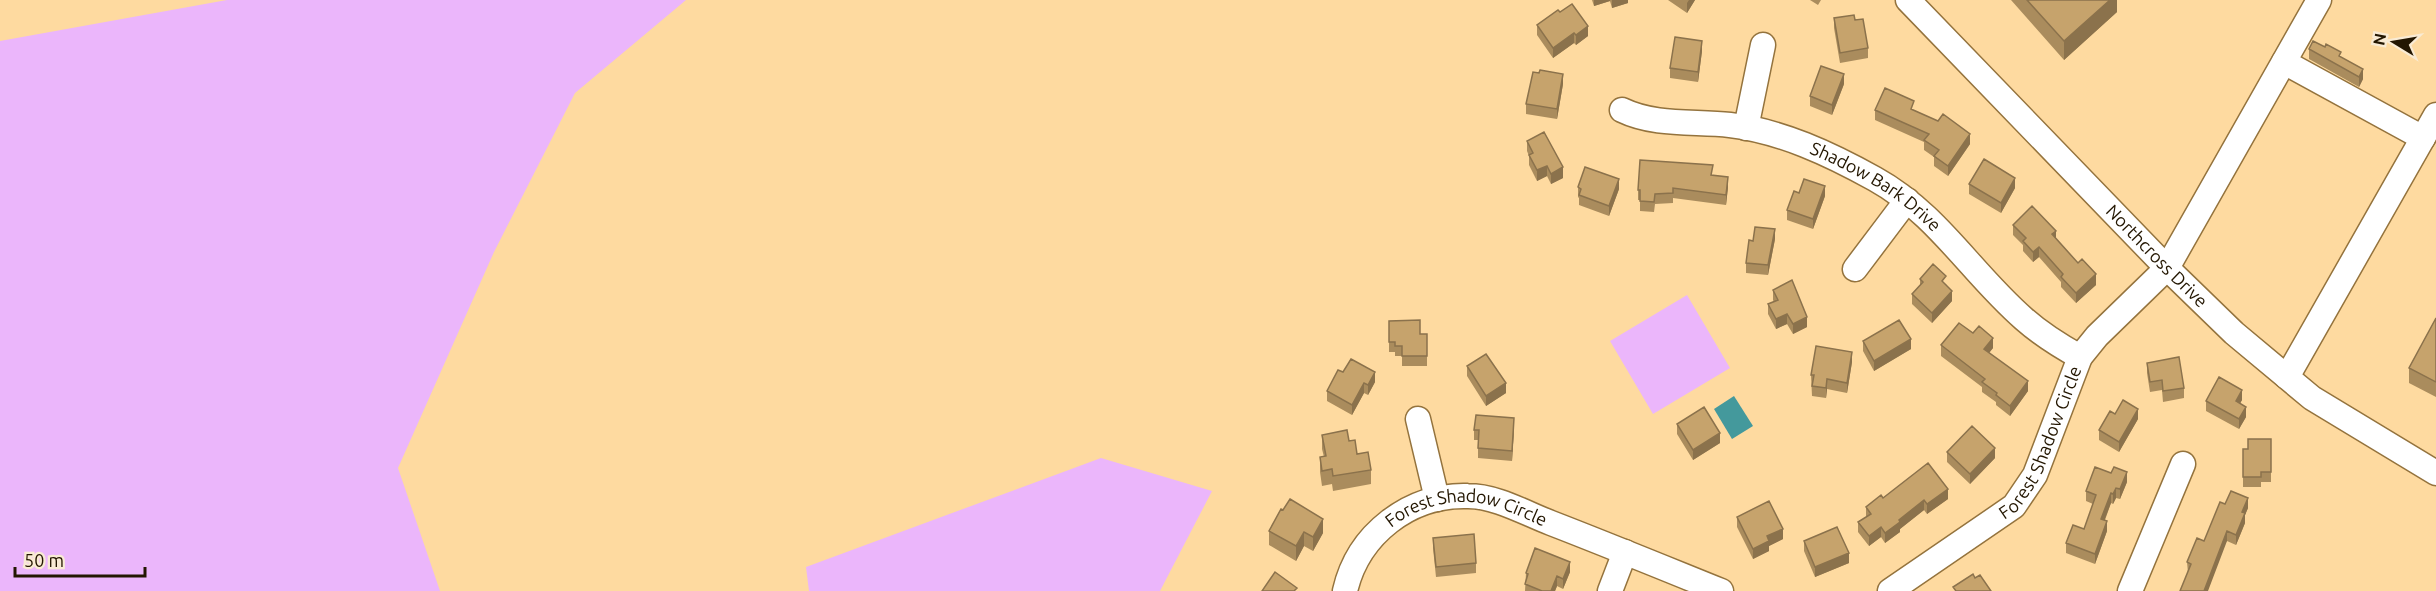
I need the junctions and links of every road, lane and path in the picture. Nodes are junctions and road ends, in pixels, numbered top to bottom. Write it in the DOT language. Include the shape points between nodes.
graph roads {
  1 [pos="1908,0"];
  2 [pos="2319,0"];
  3 [pos="1763,45"];
  4 [pos="2284,62"];
  5 [pos="1622,110"];
  6 [pos="2436,115"];
  7 [pos="1746,128"];
  8 [pos="2423,138"];
  9 [pos="1907,200"];
  10 [pos="2167,268"];
  11 [pos="1855,269"];
  12 [pos="2080,357"];
  13 [pos="2287,377"];
  14 [pos="1418,419"];
  15 [pos="2183,464"];
  16 [pos="2436,473"];
  17 [pos="1437,499"];
  18 [pos="1625,552"];
  19 [pos="1893,590"];
  20 [pos="1344,591"];
  21 [pos="1610,591"];
  22 [pos="1721,591"];
  23 [pos="2130,591"];
  1 -- 10 [label="street, Northcross Drive"];
  2 -- 4 [label="street, Forest Shadow Circle"];
  3 -- 7 [label="street"];
  4 -- 8 [label="street"];
  4 -- 10 [label="street, Forest Shadow Circle"];
  5 -- 7 [label="street, Shadow Bark Drive" via="1645,119"];
  6 -- 8 [label="street"];
  7 -- 9 [label="street, Shadow Bark Drive" via="1827,154"];
  8 -- 13 [label="street"];
  9 -- 11 [label="street"];
  9 -- 12 [label="street, Shadow Bark Drive" via="1934,223 2021,317 2042,335"];
  10 -- 12 [label="street, Forest Shadow Circle"];
  10 -- 13 [label="street, Northcross Drive"];
  12 -- 19 [label="street, Forest Shadow Circle" via="2035,476 2014,506"];
  13 -- 16 [label="street, Northcross Drive" via="2312,398"];
  14 -- 17 [label="street"];
  15 -- 23 [label="street"];
  17 -- 18 [label="street, Forest Shadow Circle" via="1486,499"];
  17 -- 20 [label="street, Forest Shadow Circle" via="1398,515 1379,529 1357,557"];
  18 -- 21 [label="street"];
  18 -- 22 [label="street, Forest Shadow Circle"];
}
